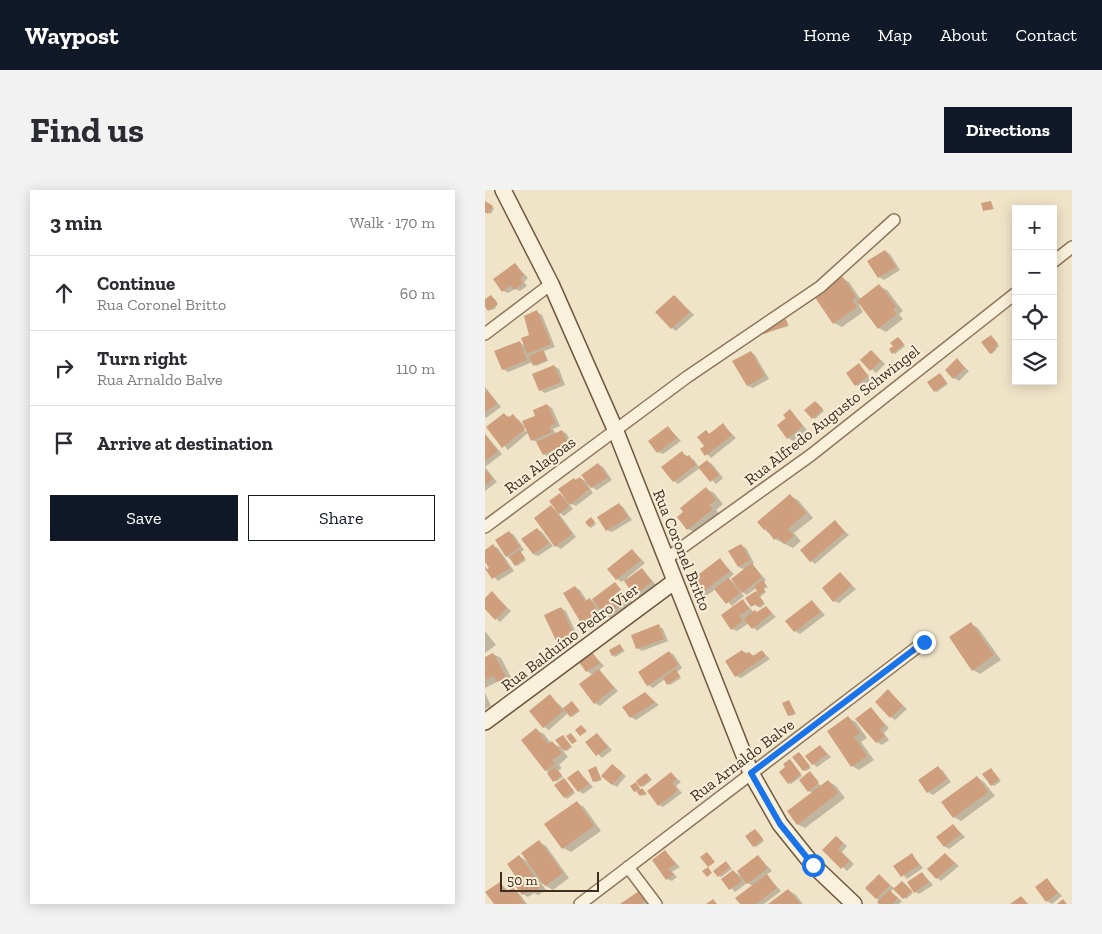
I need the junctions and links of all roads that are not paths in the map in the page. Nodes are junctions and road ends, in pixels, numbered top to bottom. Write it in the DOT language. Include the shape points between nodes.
graph roads {
  1 [pos="503,190"];
  2 [pos="894,220"];
  3 [pos="1072,247"];
  4 [pos="1057,259"];
  5 [pos="551,284"];
  6 [pos="1013,295"];
  7 [pos="485,334"];
  8 [pos="615,429"];
  9 [pos="485,527"];
  10 [pos="666,559"];
  11 [pos="675,581"];
  12 [pos="924,642"];
  13 [pos="485,722"];
  14 [pos="751,773"];
  15 [pos="628,867"];
  16 [pos="580,904"];
  17 [pos="656,904"];
  18 [pos="854,904"];
  1 -- 5 [label="main road, Rua Coronel Britto"];
  2 -- 8 [label="street, Rua Alagoas" via="820,287"];
  3 -- 4 [label="street"];
  5 -- 7 [label="street"];
  5 -- 8 [label="main road, Rua Coronel Britto"];
  6 -- 10 [label="street, Rua Alfredo Augusto Schwingel" via="818,449"];
  8 -- 9 [label="street, Rua Alagoas"];
  8 -- 10 [label="main road, Rua Coronel Britto"];
  10 -- 11 [label="main road, Rua Coronel Britto"];
  11 -- 13 [label="main road, Rua Balduíno Pedro Vier"];
  11 -- 14 [label="main road, Rua Coronel Britto"];
  12 -- 14 [label="street, Rua Arnaldo Balve"];
  14 -- 15 [label="street, Rua Arnaldo Balve"];
  14 -- 18 [label="main road, Rua Coronel Britto" via="780,824 813,865"];
  15 -- 16 [label="street, Rua Arnaldo Balve"];
  15 -- 17 [label="street"];
}
